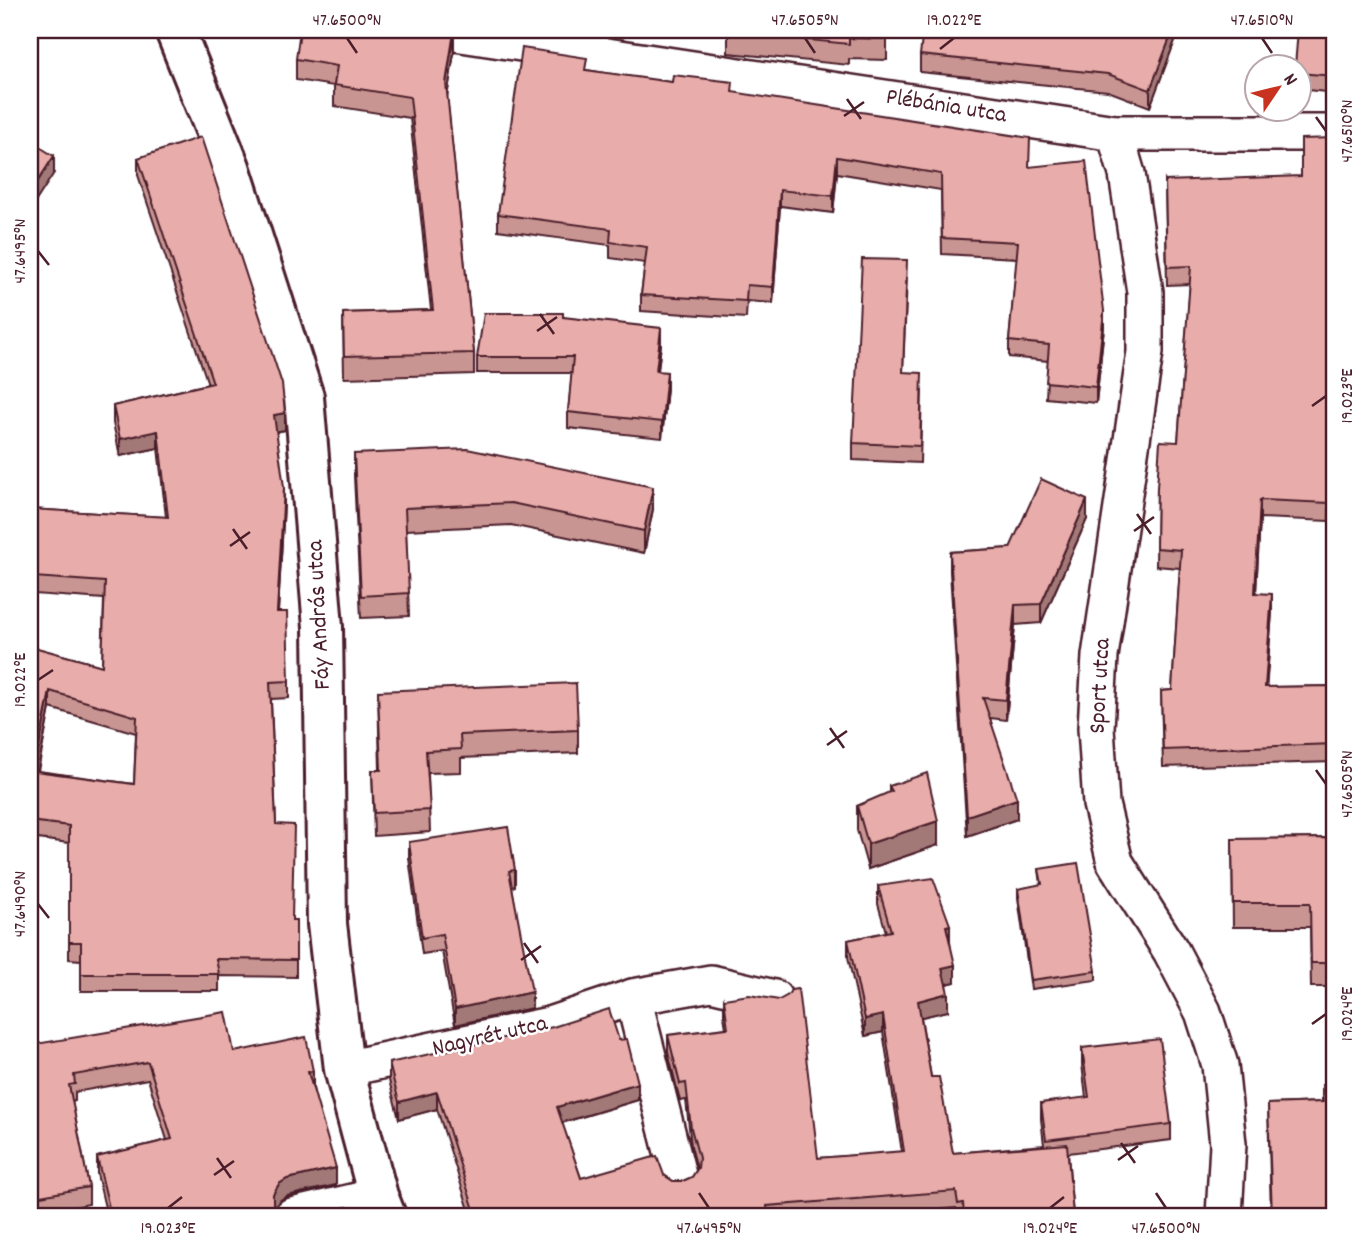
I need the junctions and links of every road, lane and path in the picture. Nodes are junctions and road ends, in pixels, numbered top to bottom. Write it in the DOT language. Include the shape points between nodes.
graph roads {
  1 [pos="175,30"];
  2 [pos="435,30"];
  3 [pos="1115,133"];
  4 [pos="1335,133"];
  5 [pos="633,997"];
  6 [pos="774,998"];
  7 [pos="344,1069"];
  8 [pos="679,1179"];
  9 [pos="382,1206"];
  10 [pos="292,1216"];
  11 [pos="1224,1216"];
  1 -- 7 [label="street, Fáy András utca" via="230,167 304,397 323,627 327,924"];
  2 -- 3 [label="street, Plébánia utca"];
  3 -- 4 [label="street, Plébánia utca"];
  3 -- 11 [label="street, Sport utca" via="1128,174 1145,292 1145,352 1100,656 1096,728 1101,804 1115,862 1203,1012 1220,1065 1228,1144"];
  5 -- 6 [label="street, Nagyrét utca" via="710,983"];
  5 -- 7 [label="street, Nagyrét utca" via="550,1025"];
  5 -- 8 [label="street"];
  7 -- 9 [label="street, Fáy András utca"];
  9 -- 10 [label="street"];
}
